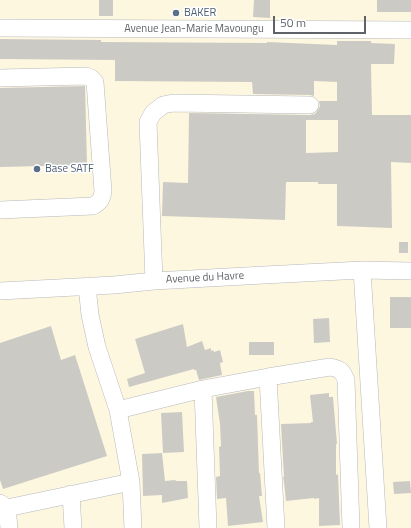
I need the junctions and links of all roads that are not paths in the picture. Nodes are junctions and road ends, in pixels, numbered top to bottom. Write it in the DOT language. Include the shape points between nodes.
graph roads {
  1 [pos="0,28"];
  2 [pos="411,30"];
  3 [pos="0,78"];
  4 [pos="310,105"];
  5 [pos="0,210"];
  6 [pos="362,270"];
  7 [pos="411,271"];
  8 [pos="154,281"];
  9 [pos="86,286"];
  10 [pos="0,291"];
  11 [pos="268,377"];
  12 [pos="203,389"];
  13 [pos="118,410"];
  14 [pos="131,482"];
  15 [pos="71,494"];
  16 [pos="4,506"];
  17 [pos="9,528"];
  18 [pos="73,528"];
  19 [pos="133,528"];
  20 [pos="208,528"];
  21 [pos="276,528"];
  22 [pos="351,528"];
  23 [pos="378,528"];
  1 -- 2 [label="street, Avenue Jean-Marie Mavoungu"];
  3 -- 5 [label="street" via="86,76 95,82 103,197 93,206"];
  4 -- 8 [label="street" via="173,103 163,105 153,113 148,122"];
  6 -- 7 [label="street, Avenue du Havre"];
  6 -- 8 [label="street, Avenue du Havre"];
  6 -- 23 [label="street"];
  8 -- 9 [label="street, Avenue du Havre"];
  9 -- 10 [label="street, Avenue du Havre"];
  9 -- 13 [label="street" via="97,347"];
  11 -- 12 [label="street"];
  11 -- 21 [label="street"];
  11 -- 22 [label="street" via="330,367 343,372 346,380"];
  12 -- 13 [label="street"];
  12 -- 20 [label="street"];
  13 -- 14 [label="street"];
  14 -- 15 [label="street"];
  14 -- 19 [label="street"];
  15 -- 16 [label="street"];
  15 -- 18 [label="street"];
  16 -- 17 [label="street"];
}
